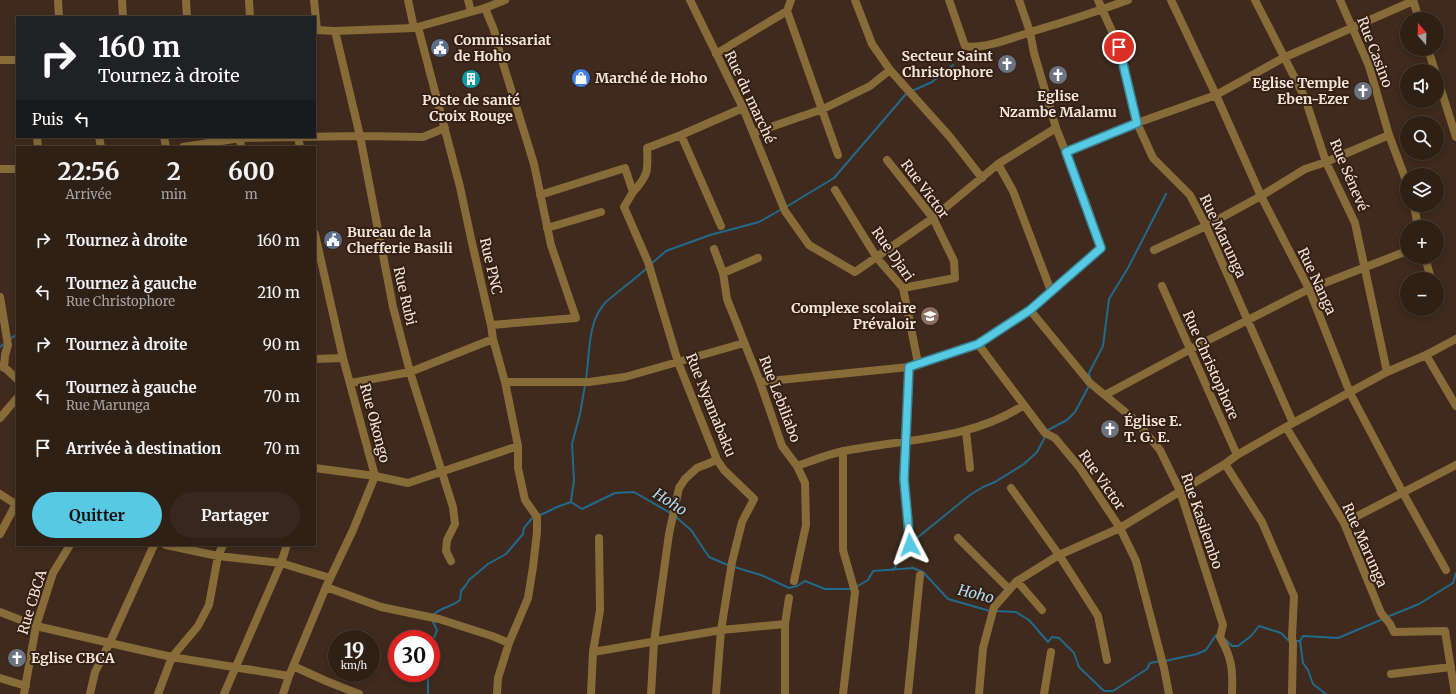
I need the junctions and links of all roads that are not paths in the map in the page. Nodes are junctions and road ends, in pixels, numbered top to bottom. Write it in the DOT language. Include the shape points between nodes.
graph roads {
  1 [pos="58,0"];
  2 [pos="122,0"];
  3 [pos="186,0"];
  4 [pos="249,0"];
  5 [pos="314,0"];
  6 [pos="408,0"];
  7 [pos="468,0"];
  8 [pos="505,0"];
  9 [pos="690,0"];
  10 [pos="791,0"];
  11 [pos="855,0"];
  12 [pos="949,0"];
  13 [pos="1019,0"];
  14 [pos="1098,0"];
  15 [pos="1128,0"];
  16 [pos="1171,0"];
  17 [pos="1254,0"];
  18 [pos="1340,0"];
  19 [pos="1413,0"];
  20 [pos="485,8"];
  21 [pos="1102,10"];
  22 [pos="788,11"];
  23 [pos="471,12"];
  24 [pos="1416,12"];
  25 [pos="59,16"];
  26 [pos="123,16"];
  27 [pos="187,16"];
  28 [pos="250,16"];
  29 [pos="315,16"];
  30 [pos="416,27"];
  31 [pos="1353,28"];
  32 [pos="316,30"];
  33 [pos="335,31"];
  34 [pos="1030,32"];
  35 [pos="716,54"];
  36 [pos="1284,58"];
  37 [pos="0,60"];
  38 [pos="16,60"];
  39 [pos="890,70"];
  40 [pos="1216,95"];
  41 [pos="1444,99"];
  42 [pos="743,108"];
  43 [pos="823,109"];
  44 [pos="1137,123"];
  45 [pos="445,128"];
  46 [pos="1056,128"];
  47 [pos="754,133"];
  48 [pos="681,135"];
  49 [pos="1389,135"];
  50 [pos="360,136"];
  51 [pos="316,137"];
  52 [pos="1456,137"];
  53 [pos="240,138"];
  54 [pos="189,146"];
  55 [pos="1066,152"];
  56 [pos="838,156"];
  57 [pos="887,160"];
  58 [pos="1326,162"];
  59 [pos="998,164"];
  60 [pos="1401,168"];
  61 [pos="0,169"];
  62 [pos="16,169"];
  63 [pos="982,178"];
  64 [pos="835,190"];
  65 [pos="633,192"];
  66 [pos="540,195"];
  67 [pos="1261,196"];
  68 [pos="601,212"];
  69 [pos="933,218"];
  70 [pos="721,226"];
  71 [pos="1206,226"];
  72 [pos="547,228"];
  73 [pos="316,248"];
  74 [pos="714,249"];
  75 [pos="1154,250"];
  76 [pos="1400,254"];
  77 [pos="758,258"];
  78 [pos="877,258"];
  79 [pos="1366,267"];
  80 [pos="723,273"];
  81 [pos="1162,286"];
  82 [pos="903,288"];
  83 [pos="1309,289"];
  84 [pos="1051,291"];
  85 [pos="0,298"];
  86 [pos="1030,310"];
  87 [pos="1247,320"];
  88 [pos="491,325"];
  89 [pos="493,339"];
  90 [pos="1456,339"];
  91 [pos="744,343"];
  92 [pos="978,344"];
  93 [pos="1189,350"];
  94 [pos="1426,356"];
  95 [pos="344,358"];
  96 [pos="316,359"];
  97 [pos="678,362"];
  98 [pos="918,363"];
  99 [pos="2,366"];
  100 [pos="909,367"];
  101 [pos="410,372"];
  102 [pos="1387,372"];
  103 [pos="16,378"];
  104 [pos="506,382"];
  105 [pos="760,382"];
  106 [pos="351,383"];
  107 [pos="1350,393"];
  108 [pos="1105,394"];
  109 [pos="16,399"];
  110 [pos="1024,405"];
  111 [pos="1456,406"];
  112 [pos="0,418"];
  113 [pos="1289,425"];
  114 [pos="966,431"];
  115 [pos="906,442"];
  116 [pos="518,446"];
  117 [pos="843,451"];
  118 [pos="1237,455"];
  119 [pos="717,460"];
  120 [pos="1225,464"];
  121 [pos="1456,465"];
  122 [pos="797,466"];
  123 [pos="316,468"];
  124 [pos="970,468"];
  125 [pos="441,472"];
  126 [pos="375,476"];
  127 [pos="1011,488"];
  128 [pos="1180,491"];
  129 [pos="1403,493"];
  130 [pos="0,494"];
  131 [pos="16,504"];
  132 [pos="1344,523"];
  133 [pos="1120,528"];
  134 [pos="0,534"];
  135 [pos="600,538"];
  136 [pos="958,538"];
  137 [pos="69,546"];
  138 [pos="154,546"];
  139 [pos="171,546"];
  140 [pos="223,546"];
  141 [pos="287,546"];
  142 [pos="916,555"];
  143 [pos="218,556"];
  144 [pos="1059,556"];
  145 [pos="451,561"];
  146 [pos="280,563"];
  147 [pos="1446,570"];
  148 [pos="920,575"];
  149 [pos="330,578"];
  150 [pos="1017,580"];
  151 [pos="794,581"];
  152 [pos="326,587"];
  153 [pos="1009,589"];
  154 [pos="789,598"];
  155 [pos="1042,610"];
  156 [pos="0,612"];
  157 [pos="785,624"];
  158 [pos="36,626"];
  159 [pos="721,630"];
  160 [pos="110,642"];
  161 [pos="509,642"];
  162 [pos="654,642"];
  163 [pos="1452,650"];
  164 [pos="593,652"];
  165 [pos="1051,652"];
  166 [pos="172,657"];
  167 [pos="1107,660"];
  168 [pos="293,666"];
  169 [pos="235,667"];
  170 [pos="1451,667"];
  171 [pos="1391,674"];
  172 [pos="289,676"];
  173 [pos="0,678"];
  174 [pos="25,690"];
  175 [pos="90,694"];
  176 [pos="158,694"];
  177 [pos="224,694"];
  178 [pos="283,694"];
  179 [pos="359,694"];
  180 [pos="497,694"];
  181 [pos="591,694"];
  182 [pos="651,694"];
  183 [pos="716,694"];
  184 [pos="785,694"];
  185 [pos="844,694"];
  186 [pos="908,694"];
  187 [pos="979,694"];
  188 [pos="1044,694"];
  189 [pos="1169,694"];
  190 [pos="1232,694"];
  191 [pos="1292,694"];
  192 [pos="1455,694"];
  1 -- 25 [label="street"];
  2 -- 26 [label="street"];
  3 -- 27 [label="street"];
  4 -- 28 [label="street"];
  5 -- 29 [label="street"];
  6 -- 30 [label="street, Rue PNC"];
  7 -- 23 [label="street"];
  8 -- 20 [label="street"];
  9 -- 35 [label="street, Rue du marché"];
  10 -- 22 [label="street"];
  11 -- 39 [label="street" via="872,44"];
  12 -- 34 [label="street" via="965,46 984,46"];
  13 -- 34 [label="street"];
  14 -- 21 [label="street, Rue Marunga"];
  15 -- 21 [label="street"];
  16 -- 40 [label="street, Rue Nanga"];
  17 -- 36 [label="street, Rue Sénevé"];
  18 -- 31 [label="street, Rue Casino"];
  19 -- 24 [label="street"];
  19 -- 31 [label="street"];
  20 -- 23 [label="street"];
  20 -- 66 [label="street" via="534,164"];
  21 -- 34 [label="street"];
  21 -- 44 [label="street, Rue Marunga" via="1119,47"];
  22 -- 35 [label="street"];
  22 -- 43 [label="street"];
  23 -- 30 [label="street"];
  30 -- 33 [label="street"];
  30 -- 45 [label="street, Rue PNC"];
  31 -- 36 [label="street"];
  31 -- 49 [label="street, Rue Casino" via="1369,66"];
  32 -- 33 [label="street"];
  33 -- 50 [label="street, Rue Rubi"];
  34 -- 46 [label="street"];
  35 -- 42 [label="street, Rue du marché"];
  36 -- 40 [label="street"];
  36 -- 58 [label="street, Rue Sénevé" via="1305,98"];
  37 -- 38 [label="street"];
  39 -- 43 [label="street" via="870,86"];
  39 -- 63 [label="street" via="950,137"];
  40 -- 44 [label="street"];
  40 -- 67 [label="street, Rue Nanga"];
  41 -- 52 [label="street"];
  42 -- 47 [label="street, Rue du marché"];
  42 -- 48 [label="street"];
  43 -- 47 [label="street"];
  43 -- 56 [label="street"];
  44 -- 55 [label="street"];
  44 -- 71 [label="street, Rue Marunga" via="1153,158 1190,195"];
  45 -- 50 [label="street" via="423,137"];
  45 -- 88 [label="street, Rue PNC"];
  46 -- 55 [label="street"];
  46 -- 59 [label="street"];
  47 -- 78 [label="street, Rue du marché" via="784,208 809,244 855,272"];
  48 -- 65 [label="street" via="646,148 648,168 644,181"];
  48 -- 70 [label="street"];
  49 -- 58 [label="street"];
  49 -- 60 [label="street, Rue Casino"];
  50 -- 51 [label="street"];
  50 -- 101 [label="street, Rue Rubi" via="393,307"];
  53 -- 54 [label="street"];
  55 -- 84 [label="street" via="1101,248"];
  57 -- 69 [label="street, Rue Victor"];
  58 -- 67 [label="street" via="1305,169"];
  58 -- 79 [label="street, Rue Sénevé" via="1355,223"];
  59 -- 63 [label="street"];
  59 -- 84 [label="street" via="1014,191"];
  61 -- 62 [label="street"];
  63 -- 69 [label="street"];
  64 -- 78 [label="street, Rue Djari"];
  65 -- 66 [label="street" via="625,168"];
  65 -- 97 [label="street, Rue Nyamabaku" via="624,207 649,265"];
  66 -- 72 [label="street"];
  67 -- 71 [label="street"];
  67 -- 83 [label="street, Rue Nanga"];
  68 -- 72 [label="street"];
  69 -- 78 [label="street"];
  69 -- 82 [label="street, Rue Victor" via="954,261 955,278"];
  71 -- 75 [label="street"];
  71 -- 87 [label="street, Rue Marunga"];
  72 -- 88 [label="street" via="576,318"];
  73 -- 95 [label="street, Rue Okongo"];
  74 -- 80 [label="street, Rue Lebiliabo"];
  76 -- 79 [label="street"];
  77 -- 80 [label="street"];
  78 -- 82 [label="street, Rue Djari"];
  79 -- 83 [label="street"];
  79 -- 102 [label="street, Rue Sénevé"];
  80 -- 91 [label="street, Rue Lebiliabo" via="727,299"];
  81 -- 93 [label="street, Rue Christophore"];
  82 -- 98 [label="street, Rue Djari"];
  83 -- 87 [label="street"];
  83 -- 107 [label="street, Rue Nanga"];
  84 -- 86 [label="street"];
  85 -- 99 [label="street" via="7,340"];
  86 -- 92 [label="street"];
  86 -- 108 [label="street, Rue Kasilembo" via="1090,383"];
  87 -- 93 [label="street"];
  87 -- 113 [label="street, Rue Marunga"];
  88 -- 89 [label="street, Rue PNC"];
  89 -- 101 [label="street"];
  89 -- 104 [label="street, Rue PNC"];
  90 -- 94 [label="street"];
  91 -- 97 [label="street"];
  91 -- 105 [label="street, Rue Lebiliabo"];
  92 -- 98 [label="street"];
  92 -- 110 [label="street, Rue Victor"];
  93 -- 108 [label="street"];
  93 -- 118 [label="street, Rue Christophore"];
  94 -- 102 [label="street"];
  94 -- 111 [label="street"];
  95 -- 96 [label="street"];
  95 -- 106 [label="street, Rue Okongo"];
  97 -- 104 [label="street" via="625,377 585,382"];
  97 -- 119 [label="street, Rue Nyamabaku"];
  98 -- 100 [label="street"];
  99 -- 103 [label="street"];
  100 -- 105 [label="street"];
  100 -- 115 [label="street"];
  101 -- 106 [label="street"];
  101 -- 125 [label="street, Rue Rubi"];
  102 -- 107 [label="street"];
  104 -- 116 [label="street, Rue PNC"];
  105 -- 122 [label="street, Rue Lebiliabo" via="782,446"];
  106 -- 126 [label="street, Rue Okongo"];
  107 -- 113 [label="street"];
  107 -- 129 [label="street, Rue Nanga"];
  108 -- 128 [label="street, Rue Kasilembo" via="1135,420 1160,450"];
  109 -- 112 [label="street"];
  110 -- 114 [label="street" via="1011,414"];
  110 -- 133 [label="street, Rue Victor" via="1045,433 1055,438 1080,468"];
  113 -- 118 [label="street"];
  113 -- 132 [label="street, Rue Marunga"];
  114 -- 115 [label="street"];
  114 -- 124 [label="street"];
  115 -- 117 [label="street"];
  115 -- 142 [label="street" via="904,479 910,545"];
  116 -- 125 [label="street"];
  116 -- 161 [label="street, Rue PNC" via="518,468 525,500 535,514 534,553 528,598"];
  117 -- 122 [label="street"];
  117 -- 185 [label="street" via="843,550 854,588"];
  118 -- 120 [label="street"];
  119 -- 159 [label="street, Rue Nyamabaku" via="754,499 742,522"];
  119 -- 162 [label="street" via="697,468 679,488"];
  120 -- 128 [label="street"];
  120 -- 191 [label="street" via="1262,522 1294,596"];
  121 -- 129 [label="street"];
  122 -- 151 [label="street, Rue Lebiliabo" via="805,483 806,525"];
  123 -- 126 [label="street"];
  125 -- 126 [label="street" via="408,483"];
  125 -- 145 [label="street, Rue Rubi" via="453,507 455,524 446,540 446,550"];
  126 -- 149 [label="street, Rue Okongo"];
  127 -- 144 [label="street"];
  128 -- 133 [label="street"];
  128 -- 190 [label="street, Rue Kasilembo" via="1222,625 1220,637 1228,651 1233,672"];
  129 -- 132 [label="street"];
  129 -- 147 [label="street, Rue Nanga"];
  130 -- 131 [label="street"];
  131 -- 134 [label="street"];
  132 -- 163 [label="street, Rue Marunga" via="1381,613 1394,632 1445,631"];
  133 -- 144 [label="street"];
  133 -- 189 [label="street, Rue Victor" via="1136,561"];
  135 -- 164 [label="street" via="600,610"];
  136 -- 153 [label="street"];
  137 -- 158 [label="street, Rue CBCA" via="53,573"];
  138 -- 160 [label="street"];
  139 -- 143 [label="street"];
  140 -- 143 [label="street"];
  141 -- 146 [label="street"];
  143 -- 146 [label="street"];
  143 -- 166 [label="street" via="209,605 198,626"];
  144 -- 150 [label="street"];
  144 -- 167 [label="street" via="1098,616"];
  146 -- 149 [label="street"];
  146 -- 169 [label="street"];
  148 -- 186 [label="street"];
  149 -- 152 [label="street, Rue Okongo"];
  150 -- 153 [label="street"];
  150 -- 155 [label="street"];
  152 -- 161 [label="street" via="381,607 438,619"];
  152 -- 168 [label="street, Rue Okongo"];
  153 -- 187 [label="street" via="992,611 983,648"];
  154 -- 157 [label="street"];
  156 -- 158 [label="street"];
  157 -- 159 [label="street"];
  157 -- 184 [label="street"];
  158 -- 160 [label="street"];
  158 -- 174 [label="street, Rue CBCA"];
  159 -- 162 [label="street"];
  159 -- 183 [label="street"];
  160 -- 166 [label="street"];
  160 -- 175 [label="street" via="95,672"];
  161 -- 180 [label="street" via="498,678"];
  162 -- 164 [label="street"];
  162 -- 182 [label="street"];
  163 -- 170 [label="street"];
  164 -- 181 [label="street"];
  165 -- 188 [label="street"];
  166 -- 169 [label="street"];
  166 -- 176 [label="street"];
  168 -- 172 [label="street, Rue Okongo"];
  168 -- 179 [label="street"];
  169 -- 172 [label="street"];
  169 -- 177 [label="street"];
  170 -- 171 [label="street"];
  170 -- 192 [label="street"];
  172 -- 178 [label="street, Rue Okongo"];
  173 -- 174 [label="street"];
}
